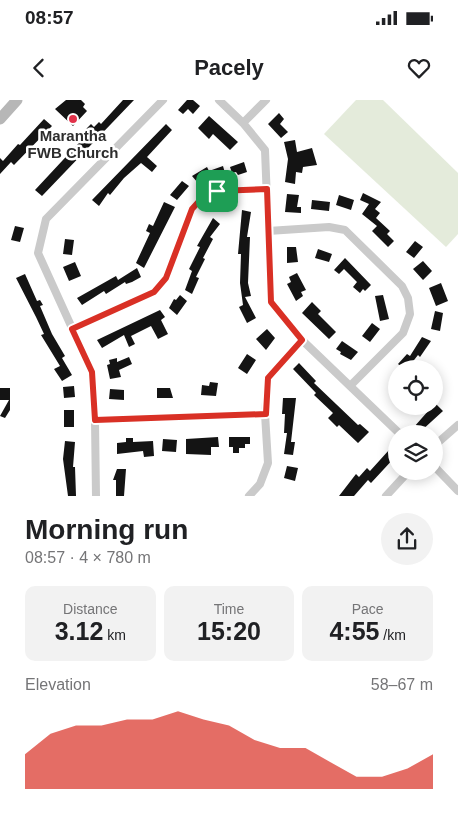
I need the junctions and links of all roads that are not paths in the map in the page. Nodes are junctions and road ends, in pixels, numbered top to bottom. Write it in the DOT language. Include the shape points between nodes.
graph roads {
  1 [pos="17,100"];
  2 [pos="163,100"];
  3 [pos="219,100"];
  4 [pos="266,100"];
  5 [pos="0,119"];
  6 [pos="243,123"];
  7 [pos="267,189"];
  8 [pos="268,231"];
  9 [pos="72,329"];
  10 [pos="302,340"];
  11 [pos="350,386"];
  12 [pos="266,414"];
  13 [pos="95,420"];
  14 [pos="458,424"];
  15 [pos="391,425"];
  16 [pos="443,438"];
  17 [pos="443,475"];
  18 [pos="401,480"];
  19 [pos="458,491"];
  20 [pos="96,496"];
  21 [pos="248,496"];
  22 [pos="386,496"];
  1 -- 5 [label="street"];
  2 -- 9 [label="street" via="46,220 38,253"];
  3 -- 6 [label="street"];
  4 -- 6 [label="street"];
  6 -- 7 [label="street" via="265,150"];
  7 -- 8 [label="street"];
  7 -- 9 [label="street" via="217,191 202,198 192,209 166,278 154,292"];
  8 -- 10 [label="street" via="271,302"];
  8 -- 11 [label="street" via="329,227 345,230 402,286 410,314 403,333"];
  9 -- 13 [label="street" via="92,372"];
  10 -- 11 [label="street"];
  10 -- 12 [label="street" via="268,378"];
  11 -- 15 [label="street"];
  12 -- 13 [label="street"];
  12 -- 21 [label="street" via="268,463 260,484"];
  13 -- 20 [label="street"];
  14 -- 16 [label="street"];
  17 -- 19 [label="street"];
  18 -- 22 [label="street"];
}
